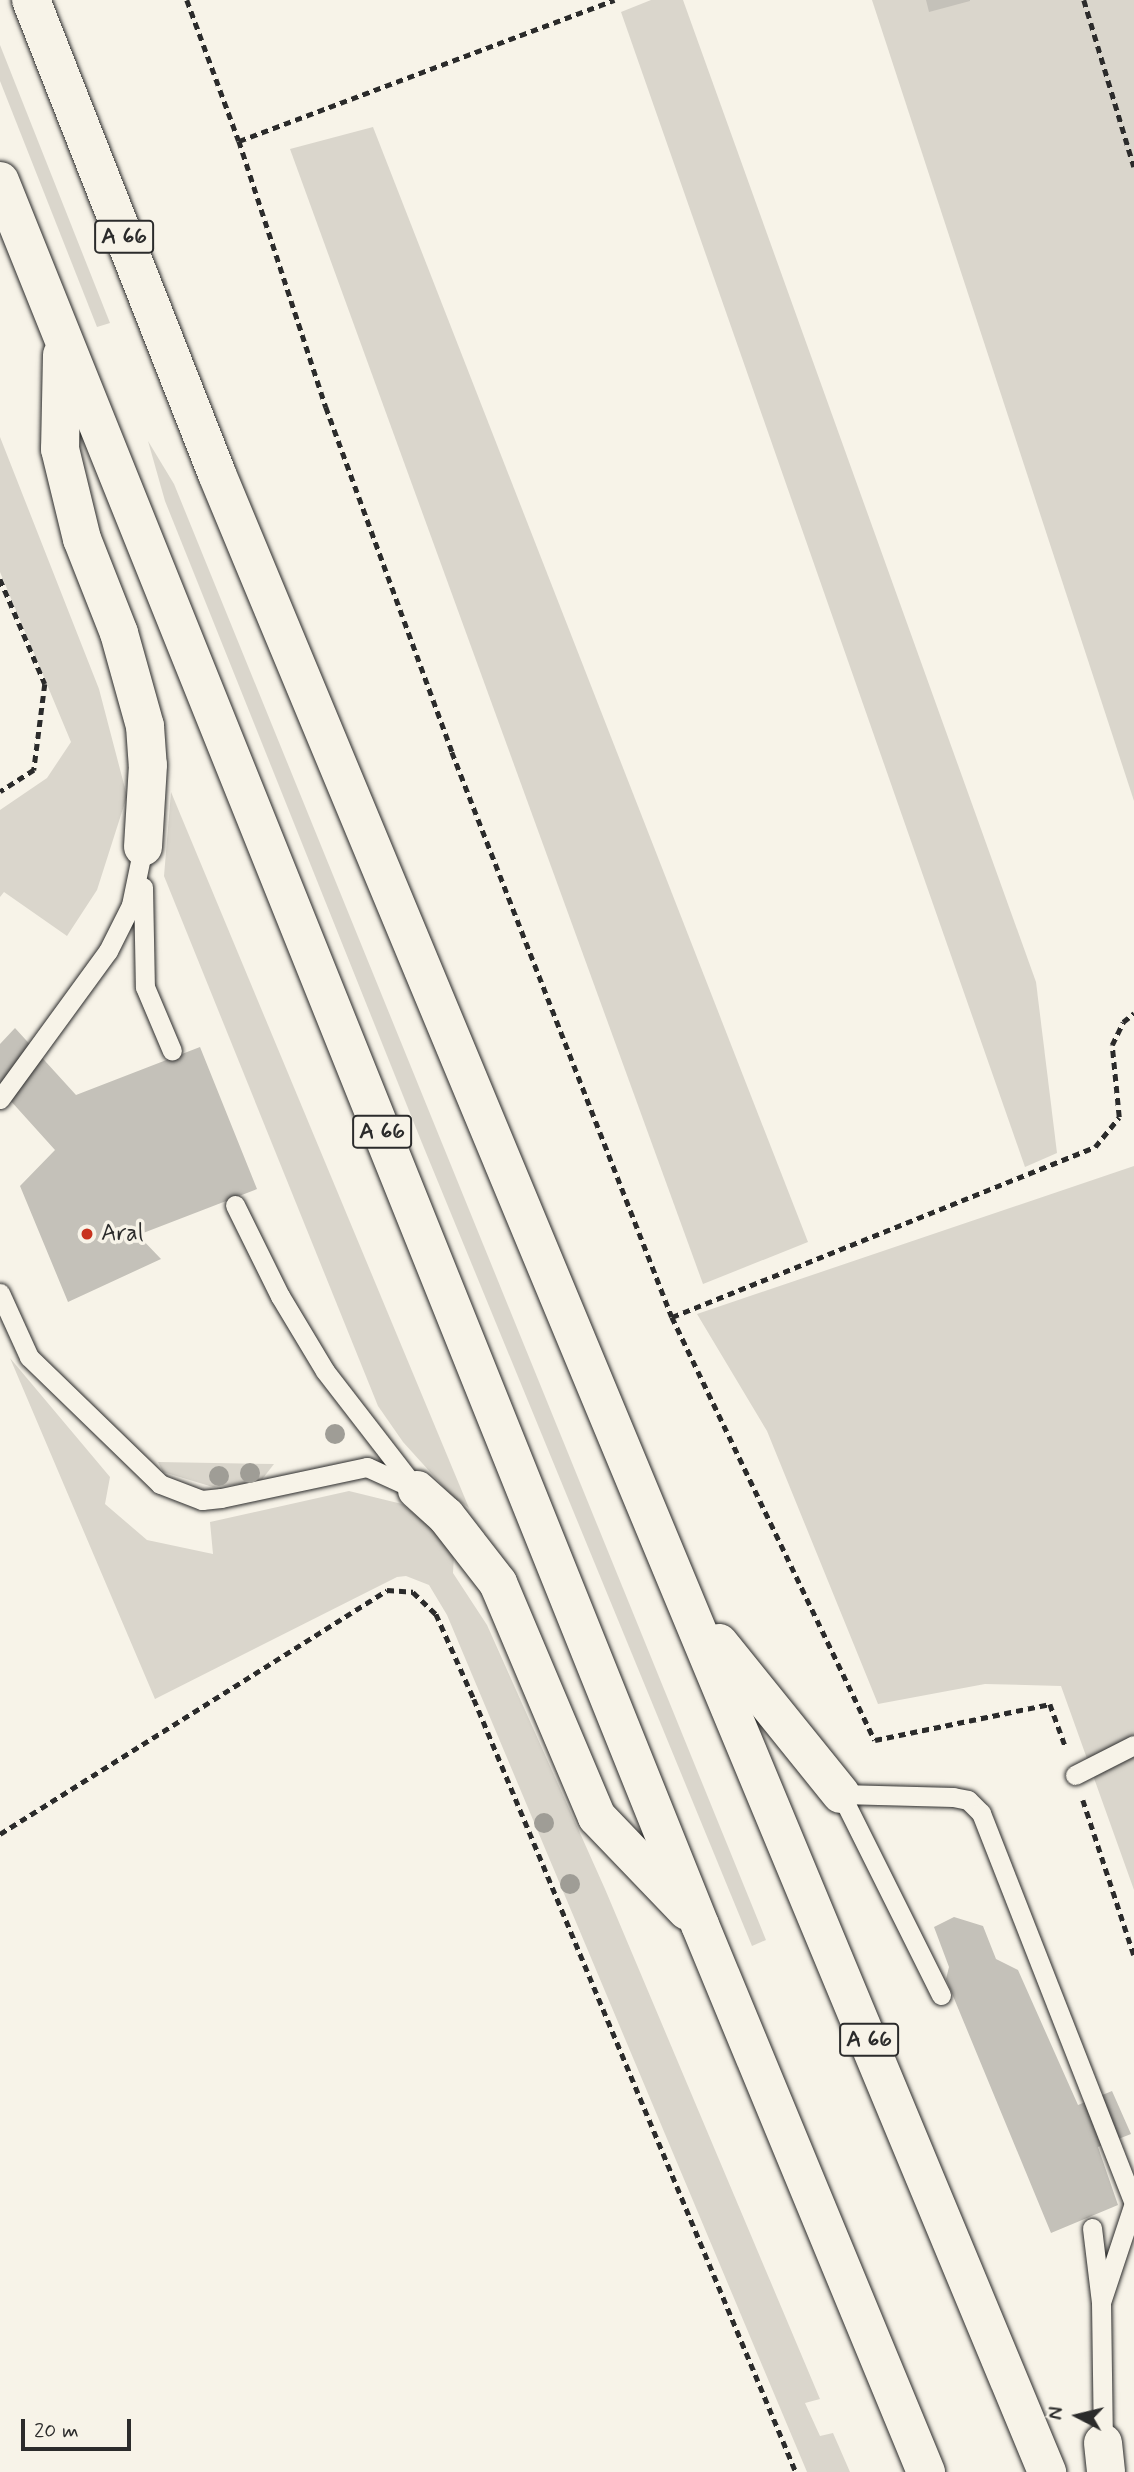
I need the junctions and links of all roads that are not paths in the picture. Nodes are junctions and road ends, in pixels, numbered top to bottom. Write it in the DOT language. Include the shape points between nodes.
graph roads {
  1 [pos="31,0"];
  2 [pos="0,181"];
  3 [pos="63,339"];
  4 [pos="144,847"];
  5 [pos="172,1051"];
  6 [pos="0,1098"];
  7 [pos="235,1205"];
  8 [pos="0,1293"];
  9 [pos="417,1490"];
  10 [pos="692,1609"];
  11 [pos="1134,1745"];
  12 [pos="1075,1775"];
  13 [pos="841,1794"];
  14 [pos="700,1925"];
  15 [pos="941,1995"];
  16 [pos="1092,2228"];
  17 [pos="1101,2302"];
  18 [pos="1104,2458"];
  19 [pos="926,2472"];
  20 [pos="1047,2472"];
  1 -- 10 [label="highway, A 66" via="217,474"];
  2 -- 3 [label="highway, A 66"];
  3 -- 4 [label="highway" via="60,449 82,539 119,633 145,726 149,765"];
  3 -- 14 [label="highway, A 66"];
  4 -- 5 [label="lane" via="145,987"];
  4 -- 6 [label="lane" via="131,905 108,951"];
  7 -- 9 [label="lane" via="280,1296 326,1371"];
  8 -- 9 [label="lane" via="29,1357 160,1484 202,1500 366,1467"];
  9 -- 14 [label="highway" via="446,1516 498,1583 597,1817"];
  10 -- 13 [label="highway"];
  10 -- 20 [label="highway, A 66"];
  11 -- 12 [label="lane"];
  13 -- 15 [label="lane"];
  13 -- 17 [label="lane" via="953,1797 968,1800 981,1813 1134,2203"];
  14 -- 19 [label="highway, A 66"];
  16 -- 17 [label="lane"];
  17 -- 18 [label="lane"];
}
